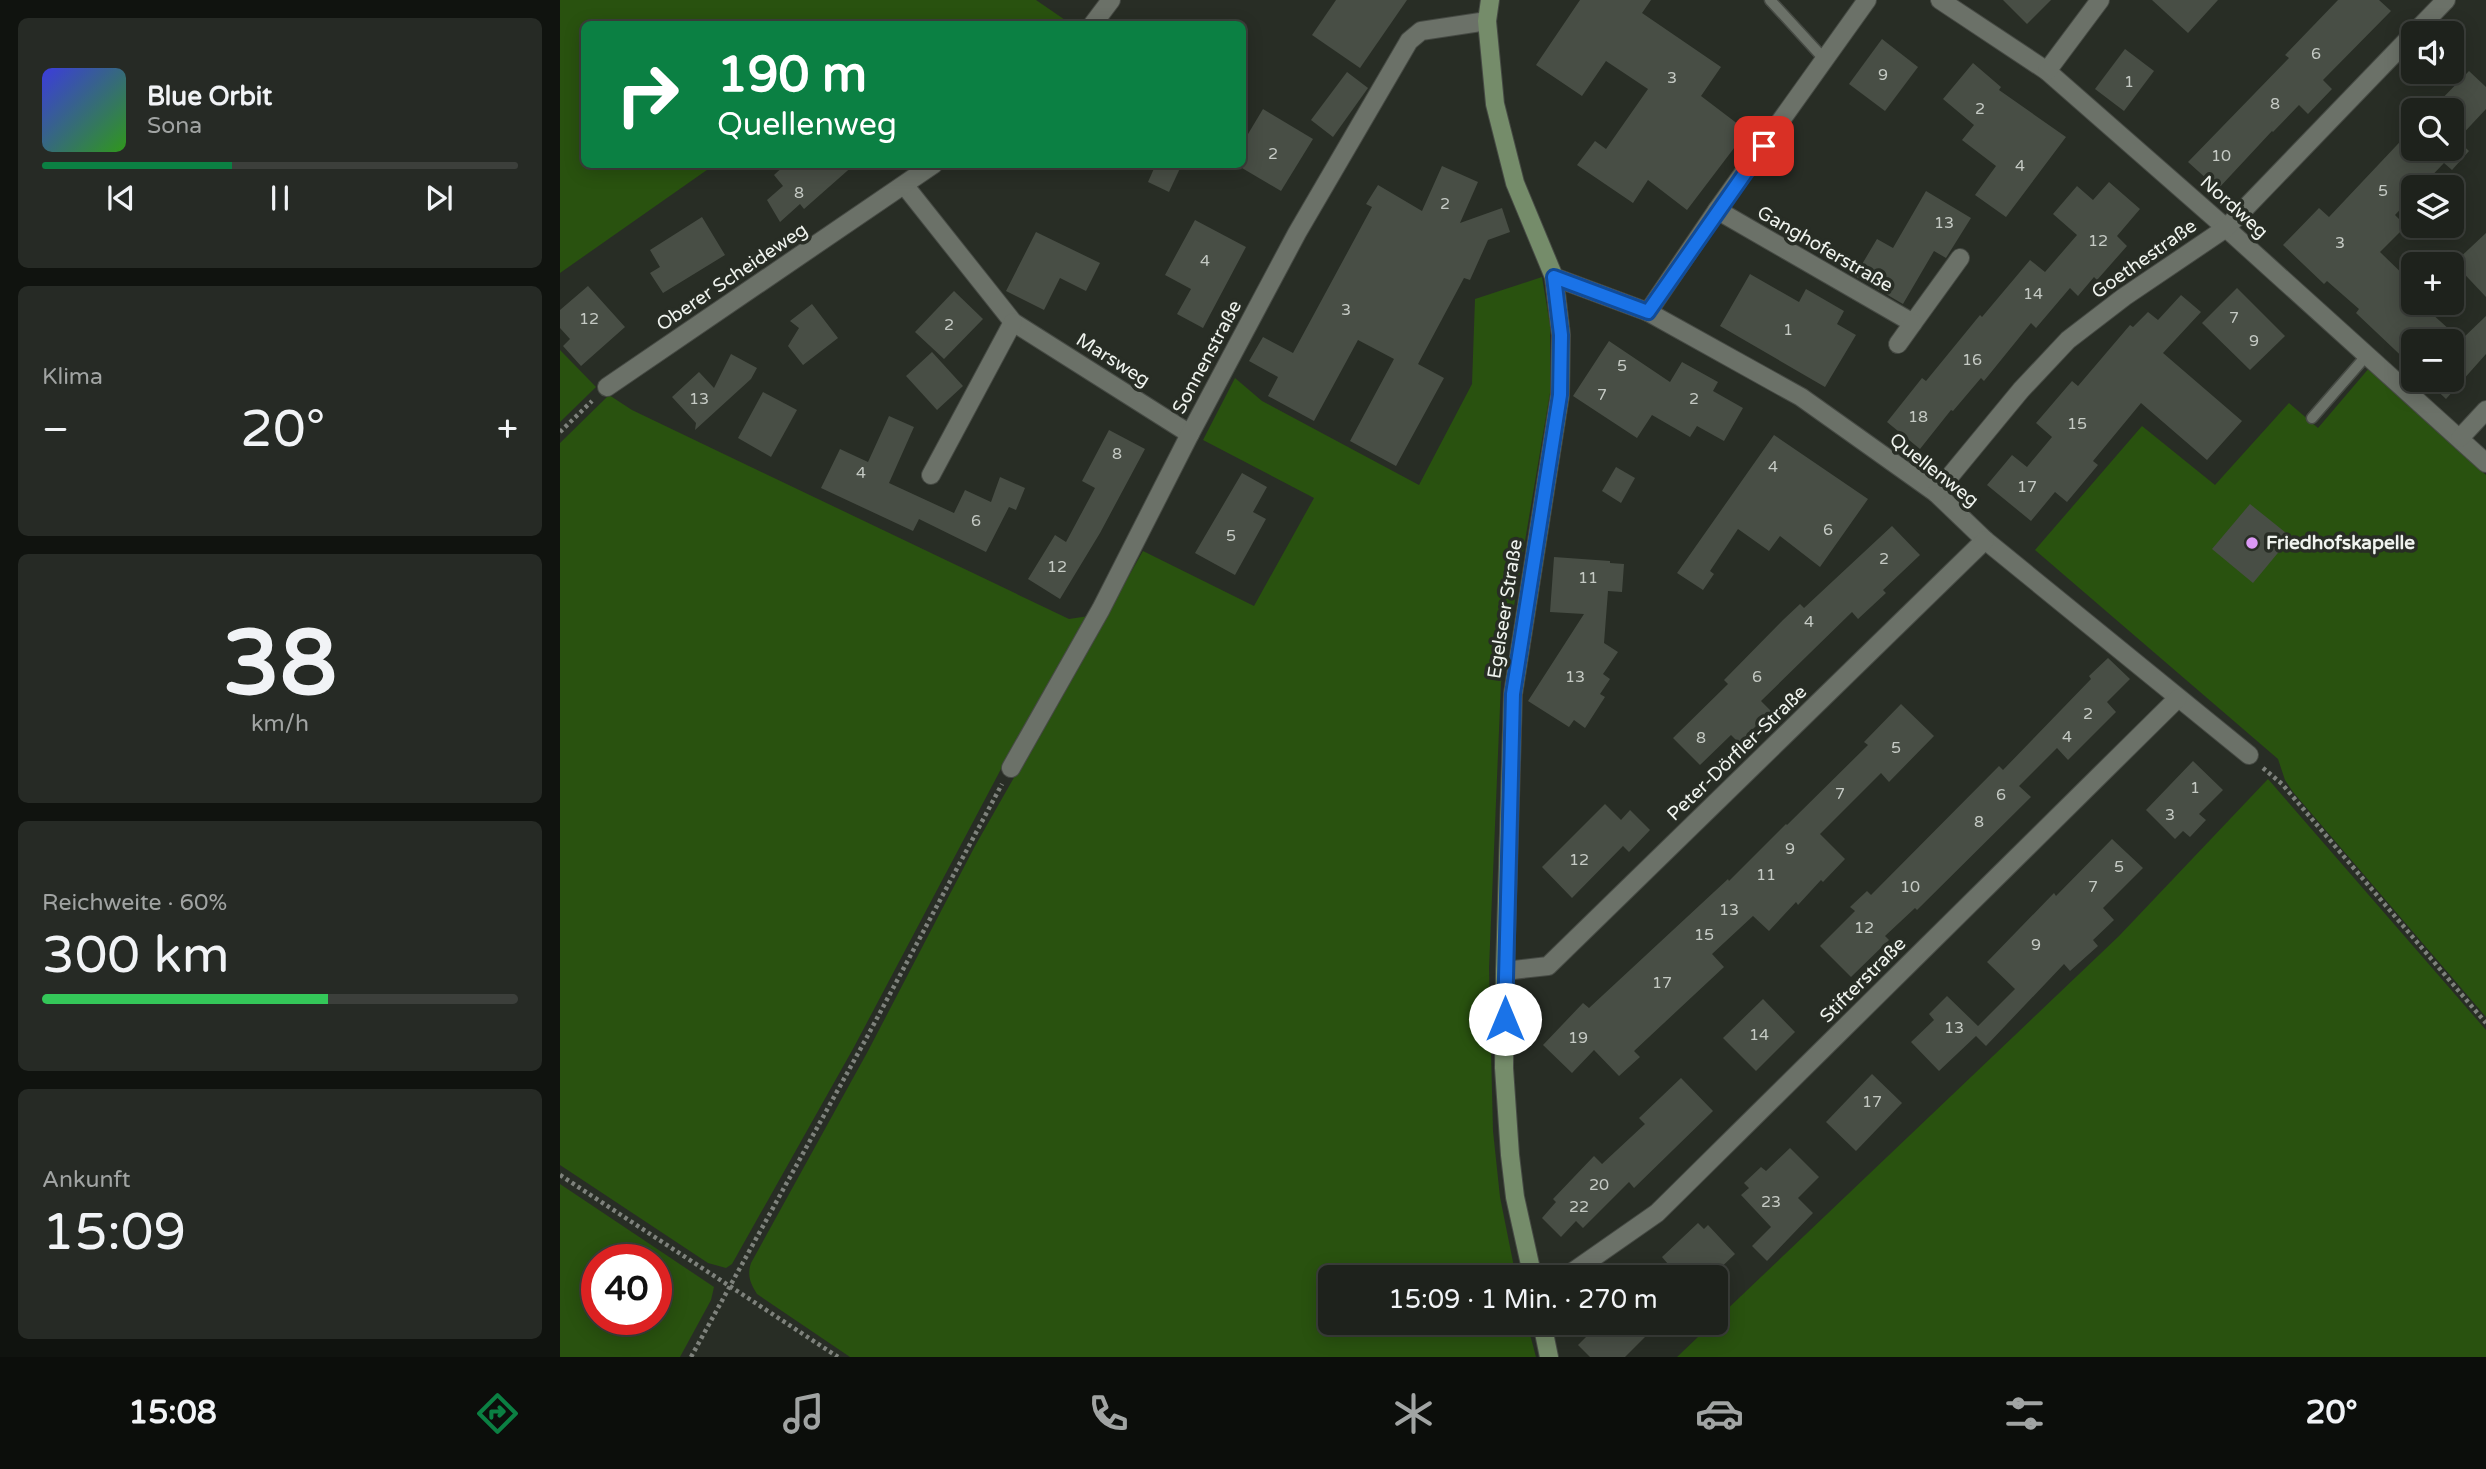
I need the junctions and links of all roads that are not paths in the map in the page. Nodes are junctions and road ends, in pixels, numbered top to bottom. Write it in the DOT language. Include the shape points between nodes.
graph roads {
  1 [pos="1111,0"];
  2 [pos="1490,0"];
  3 [pos="1770,0"];
  4 [pos="1867,0"];
  5 [pos="1940,0"];
  6 [pos="2100,0"];
  7 [pos="2446,0"];
  8 [pos="1095,21"];
  9 [pos="1487,21"];
  10 [pos="2426,21"];
  11 [pos="2401,47"];
  12 [pos="1826,61"];
  13 [pos="2047,71"];
  14 [pos="929,168"];
  15 [pos="905,186"];
  16 [pos="1717,210"];
  17 [pos="2226,228"];
  18 [pos="1960,258"];
  19 [pos="1554,277"];
  20 [pos="1648,312"];
  21 [pos="1013,322"];
  22 [pos="1913,323"];
  23 [pos="1898,344"];
  24 [pos="2367,355"];
  25 [pos="607,387"];
  26 [pos="2486,410"];
  27 [pos="2312,418"];
  28 [pos="1190,434"];
  29 [pos="2460,438"];
  30 [pos="2486,463"];
  31 [pos="931,475"];
  32 [pos="1936,493"];
  33 [pos="1985,540"];
  34 [pos="2178,698"];
  35 [pos="2249,755"];
  36 [pos="1010,768"];
  37 [pos="1505,971"];
  38 [pos="1530,1265"];
  39 [pos="1583,1265"];
  40 [pos="1544,1335"];
  41 [pos="1549,1357"];
  1 -- 8 [label="street"];
  2 -- 9 [label="street, Egelseer Straße"];
  3 -- 12 [label="lane"];
  4 -- 12 [label="street"];
  5 -- 13 [label="street, Nordweg"];
  6 -- 13 [label="street"];
  7 -- 10 [label="street, Goethestraße"];
  9 -- 19 [label="street, Egelseer Straße" via="1495,104 1515,183"];
  9 -- 28 [label="street, Sonnenstraße" via="1421,31 1409,41 1297,233"];
  11 -- 17 [label="street, Goethestraße"];
  12 -- 16 [label="street"];
  13 -- 17 [label="street, Nordweg"];
  14 -- 15 [label="street, Oberer Scheideweg"];
  15 -- 21 [label="street, Marsweg"];
  15 -- 25 [label="street, Oberer Scheideweg"];
  16 -- 20 [label="street"];
  16 -- 22 [label="street, Ganghoferstraße"];
  17 -- 24 [label="street, Nordweg"];
  17 -- 32 [label="street, Goethestraße" via="2068,340"];
  18 -- 22 [label="street"];
  19 -- 20 [label="street, Quellenweg"];
  19 -- 37 [label="street, Egelseer Straße" via="1561,335 1560,395 1513,694"];
  20 -- 32 [label="street, Quellenweg" via="1801,397"];
  21 -- 28 [label="street, Marsweg"];
  21 -- 31 [label="street"];
  22 -- 23 [label="street"];
  24 -- 27 [label="lane"];
  24 -- 29 [label="street, Nordweg"];
  26 -- 29 [label="street"];
  28 -- 36 [label="street, Sonnenstraße" via="1101,609"];
  29 -- 30 [label="street, Nordweg"];
  32 -- 33 [label="street, Quellenweg"];
  33 -- 34 [label="street, Quellenweg"];
  33 -- 37 [label="street, Peter-Dörfler-Straße" via="1548,966"];
  34 -- 35 [label="street, Quellenweg"];
  34 -- 39 [label="street, Stifterstraße" via="1657,1213"];
  37 -- 38 [label="street, Egelseer Straße" via="1504,1068 1510,1155"];
  40 -- 41 [label="street"];
}
